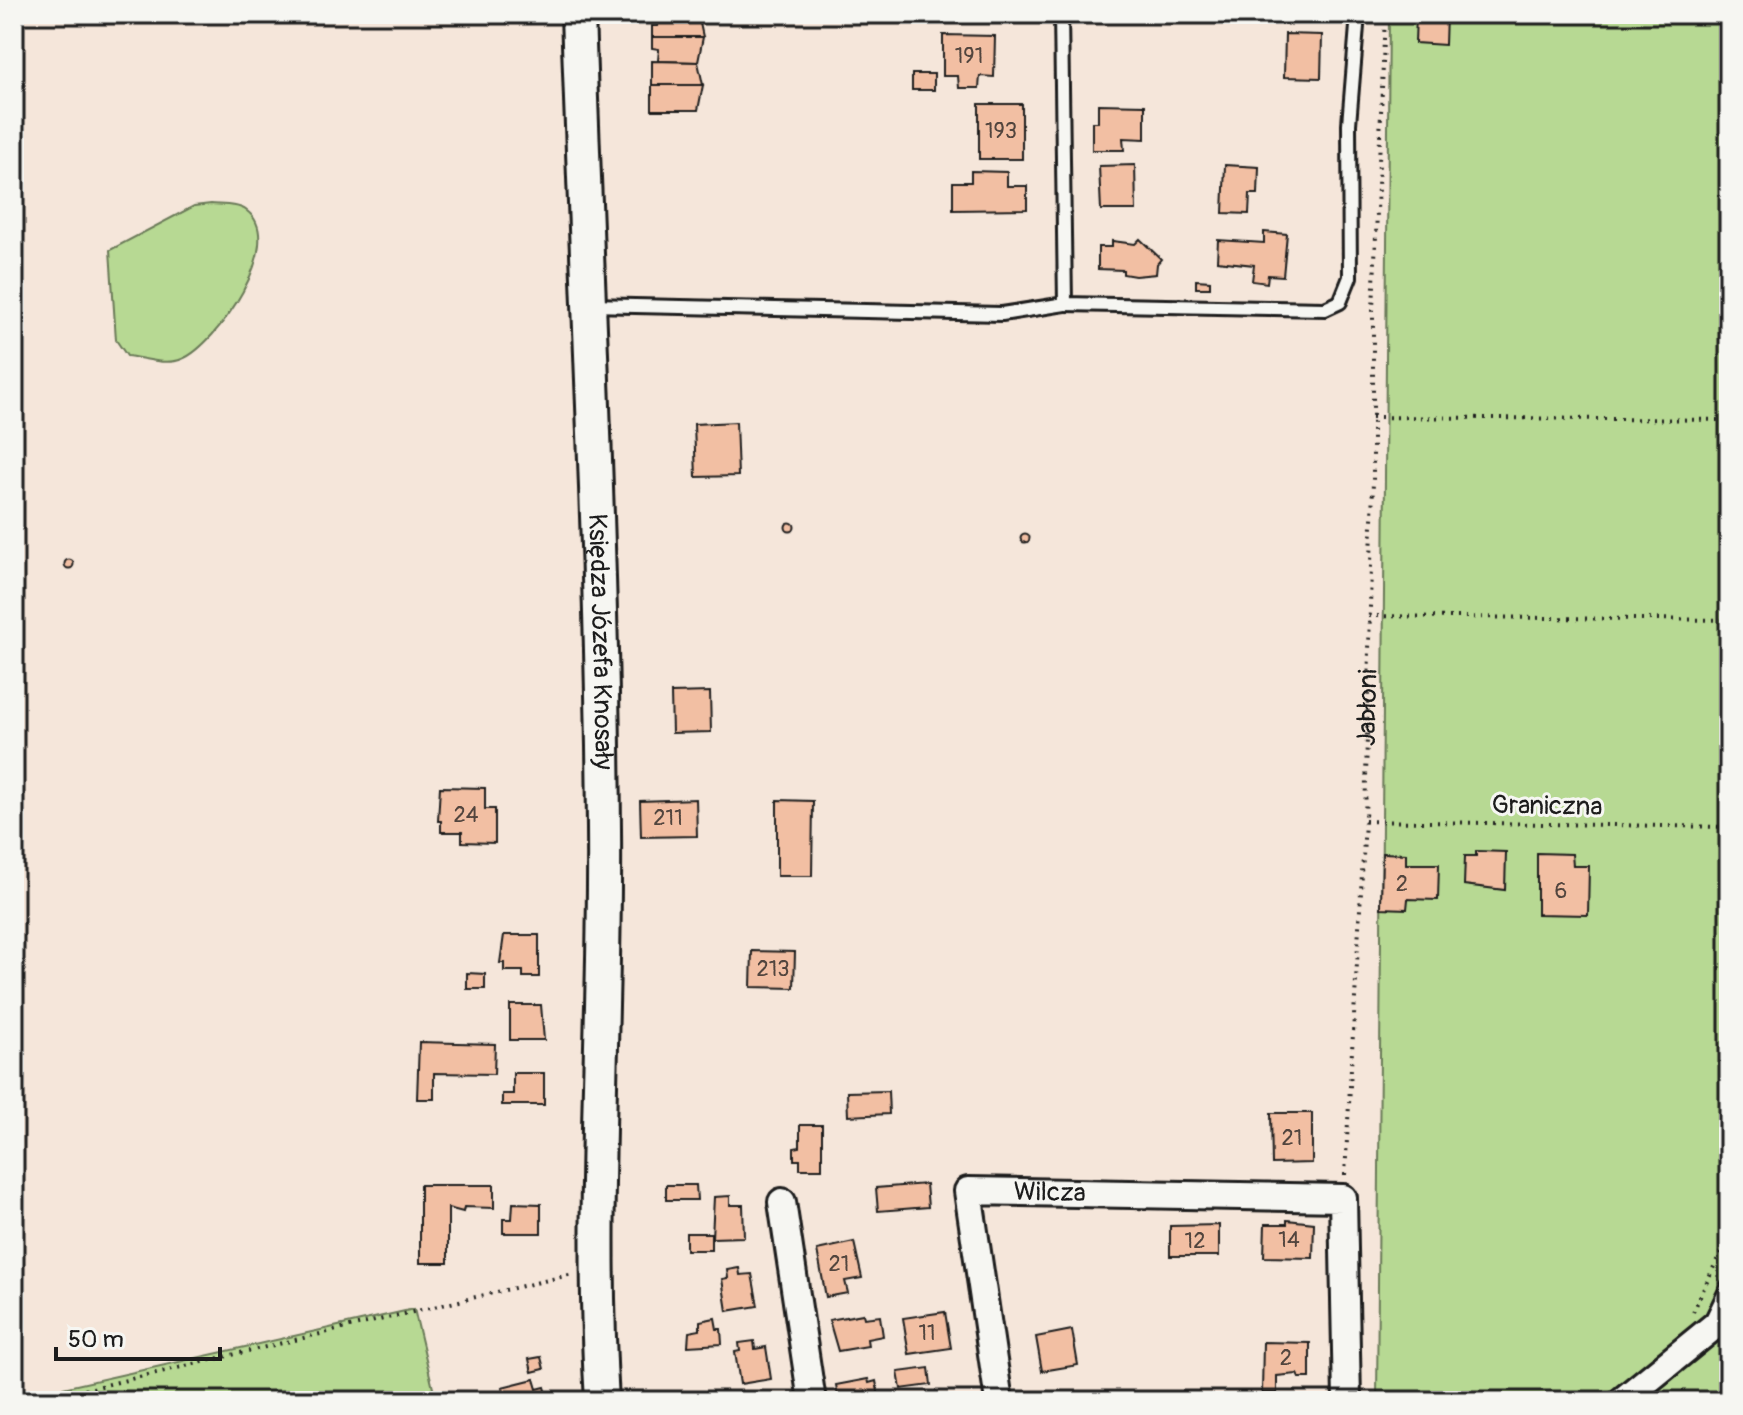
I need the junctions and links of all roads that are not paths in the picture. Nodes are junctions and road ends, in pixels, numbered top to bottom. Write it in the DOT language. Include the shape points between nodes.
graph roads {
  1 [pos="578,14"];
  2 [pos="1061,14"];
  3 [pos="1358,14"];
  4 [pos="1065,304"];
  5 [pos="588,305"];
  6 [pos="782,1202"];
  7 [pos="1729,1284"];
  8 [pos="1729,1314"];
  9 [pos="1695,1341"];
  10 [pos="602,1401"];
  11 [pos="812,1401"];
  12 [pos="999,1401"];
  13 [pos="1347,1401"];
  14 [pos="1622,1401"];
  1 -- 5 [label="street, Księdza Józefa Knosały"];
  2 -- 4 [label="lane"];
  3 -- 4 [label="lane" via="1349,124 1350,277 1340,302 1325,309"];
  4 -- 5 [label="lane" via="1002,314"];
  5 -- 10 [label="street, Księdza Józefa Knosały" via="604,831"];
  6 -- 11 [label="street"];
  7 -- 9 [label="lane"];
  8 -- 9 [label="street"];
  9 -- 14 [label="street"];
  12 -- 13 [label="street, Wilcza" via="968,1191 1343,1198"];
}
